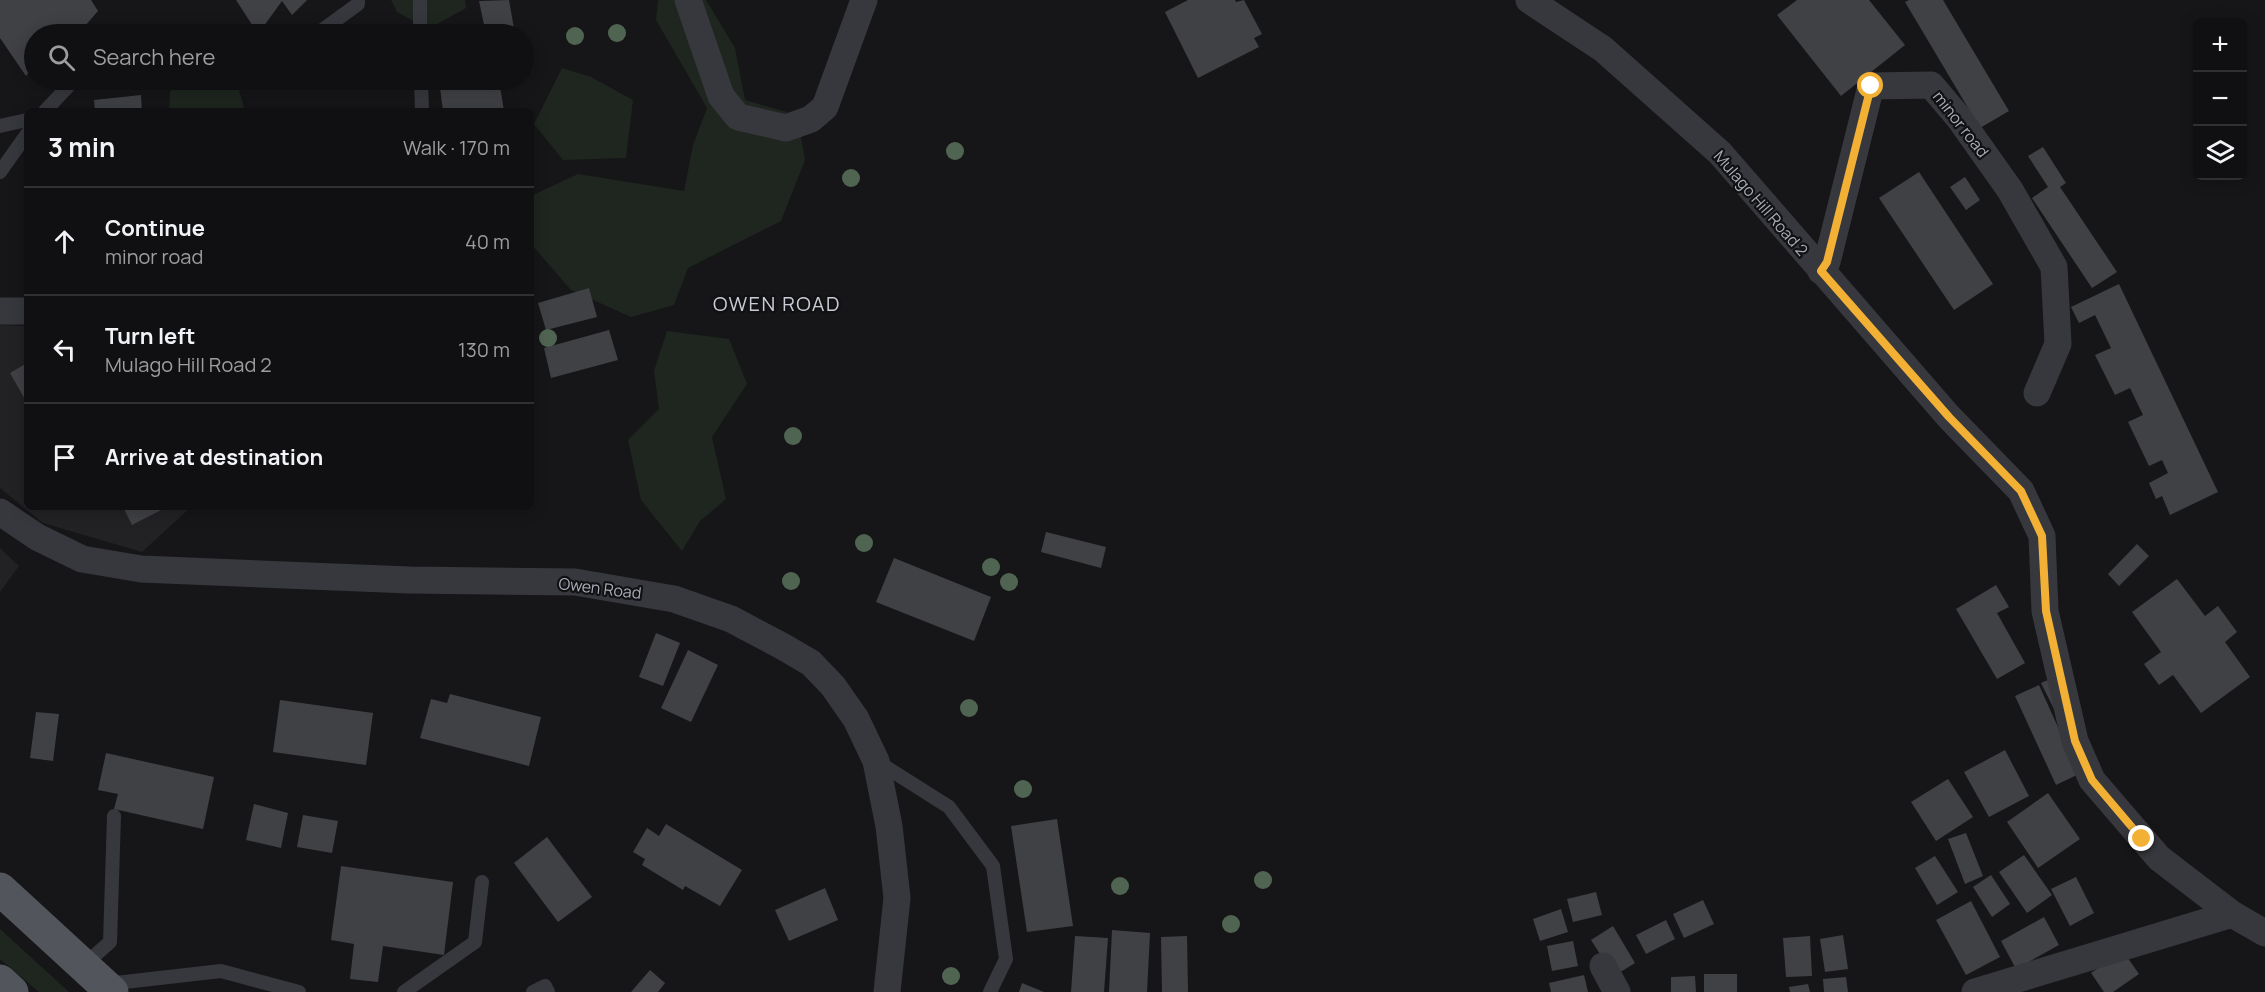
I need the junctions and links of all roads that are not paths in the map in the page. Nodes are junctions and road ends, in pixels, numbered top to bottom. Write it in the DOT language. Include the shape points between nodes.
graph roads {
  1 [pos="358,0"];
  2 [pos="420,0"];
  3 [pos="688,0"];
  4 [pos="864,0"];
  5 [pos="1529,0"];
  6 [pos="331,24"];
  7 [pos="420,24"];
  8 [pos="65,90"];
  9 [pos="422,90"];
  10 [pos="48,108"];
  11 [pos="422,108"];
  12 [pos="24,121"];
  13 [pos="0,126"];
  14 [pos="24,138"];
  15 [pos="0,172"];
  16 [pos="1821,271"];
  17 [pos="0,311"];
  18 [pos="24,311"];
  19 [pos="2037,393"];
  20 [pos="0,512"];
  21 [pos="876,761"];
  22 [pos="114,816"];
  23 [pos="482,882"];
  24 [pos="0,889"];
  25 [pos="2232,914"];
  26 [pos="2265,933"];
  27 [pos="1603,966"];
  28 [pos="100,980"];
  29 [pos="299,992"];
  30 [pos="404,992"];
  31 [pos="533,992"];
  32 [pos="548,992"];
  33 [pos="886,992"];
  34 [pos="990,992"];
  35 [pos="1617,992"];
  36 [pos="1975,992"];
  1 -- 6 [label="lane" via="358,4"];
  2 -- 7 [label="lane"];
  3 -- 4 [label="street" via="721,96 738,117 786,128 811,119 825,107"];
  5 -- 16 [label="street, Mulago Hill Road 2" via="1604,49 1720,153"];
  8 -- 10 [label="lane"];
  9 -- 11 [label="lane"];
  12 -- 13 [label="lane"];
  14 -- 15 [label="lane"];
  16 -- 19 [label="street, minor road" via="1827,262 1871,86 1931,85 2010,190 2054,267 2058,344"];
  16 -- 25 [label="street, Mulago Hill Road 2" via="1949,417 2021,491 2042,536 2046,611 2075,741 2092,780 2159,858"];
  17 -- 18 [label="street"];
  20 -- 21 [label="street, Owen Road" via="37,537 82,558 141,570 575,582 674,599 731,619 811,663 856,719"];
  21 -- 33 [label="street, Owen Road" via="889,826 897,898"];
  21 -- 34 [label="lane" via="949,807 993,866 1006,959"];
  22 -- 28 [label="lane" via="110,942"];
  23 -- 30 [label="lane" via="475,942"];
  24 -- 28 [label="main road"];
  25 -- 26 [label="street, Mulago Hill Road 2"];
  25 -- 36 [label="street"];
  27 -- 35 [label="street"];
  28 -- 29 [label="lane" via="221,971"];
  31 -- 32 [label="lane" via="545,986"];
}
